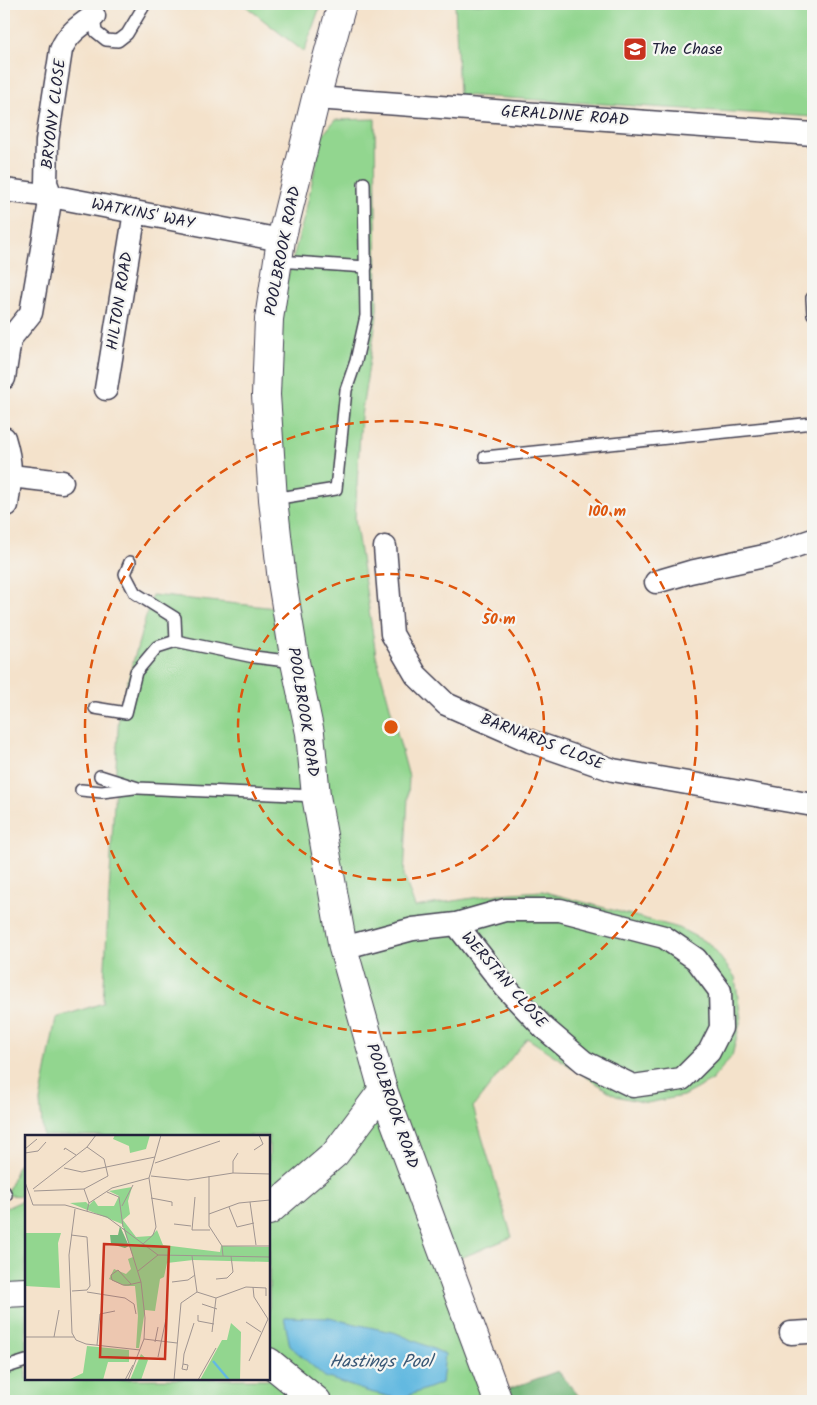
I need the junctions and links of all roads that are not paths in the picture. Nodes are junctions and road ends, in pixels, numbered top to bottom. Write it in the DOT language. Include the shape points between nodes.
graph roads {
  1 [pos="145,4"];
  2 [pos="342,4"];
  3 [pos="95,10"];
  4 [pos="316,98"];
  5 [pos="813,134"];
  6 [pos="364,183"];
  7 [pos="4,190"];
  8 [pos="52,196"];
  9 [pos="135,212"];
  10 [pos="280,251"];
  11 [pos="366,267"];
  12 [pos="812,298"];
  13 [pos="813,314"];
  14 [pos="4,378"];
  15 [pos="106,389"];
  16 [pos="813,424"];
  17 [pos="4,438"];
  18 [pos="485,457"];
  19 [pos="11,476"];
  20 [pos="62,482"];
  21 [pos="273,499"];
  22 [pos="7,505"];
  23 [pos="813,540"];
  24 [pos="385,547"];
  25 [pos="130,562"];
  26 [pos="656,582"];
  27 [pos="176,641"];
  28 [pos="295,662"];
  29 [pos="95,708"];
  30 [pos="100,776"];
  31 [pos="138,788"];
  32 [pos="81,790"];
  33 [pos="316,796"];
  34 [pos="813,804"];
  35 [pos="456,924"];
  36 [pos="343,948"];
  37 [pos="384,1090"];
  38 [pos="4,1191"];
  39 [pos="4,1196"];
  40 [pos="270,1210"];
  41 [pos="25,1292"];
  42 [pos="4,1293"];
  43 [pos="25,1361"];
  44 [pos="270,1363"];
  45 [pos="4,1368"];
  46 [pos="317,1401"];
  47 [pos="498,1401"];
  1 -- 3 [label="lane" via="127,34 118,41 106,40 96,32"];
  2 -- 4 [label="main road, POOLBROOK ROAD"];
  3 -- 8 [label="street, BRYONY CLOSE" via="64,43 62,50 47,141 46,183"];
  4 -- 5 [label="street, GERALDINE ROAD"];
  4 -- 10 [label="main road, POOLBROOK ROAD"];
  6 -- 11 [label="lane"];
  7 -- 8 [label="street, WATKINS' WAY"];
  8 -- 9 [label="street, WATKINS' WAY"];
  8 -- 14 [label="street" via="31,313 10,339"];
  9 -- 10 [label="street, WATKINS' WAY"];
  9 -- 15 [label="street, HILTON ROAD"];
  10 -- 11 [label="lane"];
  10 -- 21 [label="main road, POOLBROOK ROAD" via="268,320 266,395"];
  11 -- 21 [label="lane" via="366,316 346,390 336,489"];
  12 -- 13 [label="lane"];
  16 -- 18 [label="lane"];
  17 -- 19 [label="street"];
  19 -- 20 [label="street"];
  19 -- 22 [label="street"];
  21 -- 28 [label="main road, POOLBROOK ROAD"];
  23 -- 26 [label="street" via="769,555"];
  24 -- 34 [label="street, BARNARDS CLOSE" via="392,634 416,675 446,704 530,741 613,770"];
  25 -- 27 [label="lane" via="125,574 135,592 175,618"];
  27 -- 28 [label="lane"];
  27 -- 29 [label="lane" via="157,647 136,672 126,713"];
  28 -- 33 [label="main road, POOLBROOK ROAD" via="310,734"];
  30 -- 31 [label="lane"];
  31 -- 32 [label="lane" via="102,792"];
  31 -- 33 [label="lane"];
  33 -- 36 [label="main road, POOLBROOK ROAD"];
  35 -- 35 [label="street, WERSTAN CLOSE" via="505,910 560,910 664,937 696,959 720,991 721,1028 709,1052 682,1079 633,1086 584,1062 544,1028 506,988"];
  35 -- 36 [label="street, WERSTAN CLOSE" via="413,929"];
  36 -- 37 [label="main road, POOLBROOK ROAD"];
  37 -- 40 [label="main road" via="335,1154"];
  37 -- 47 [label="main road, POOLBROOK ROAD"];
  38 -- 39 [label="lane"];
  41 -- 42 [label="main road"];
  43 -- 45 [label="lane"];
  44 -- 46 [label="main road"];
}
